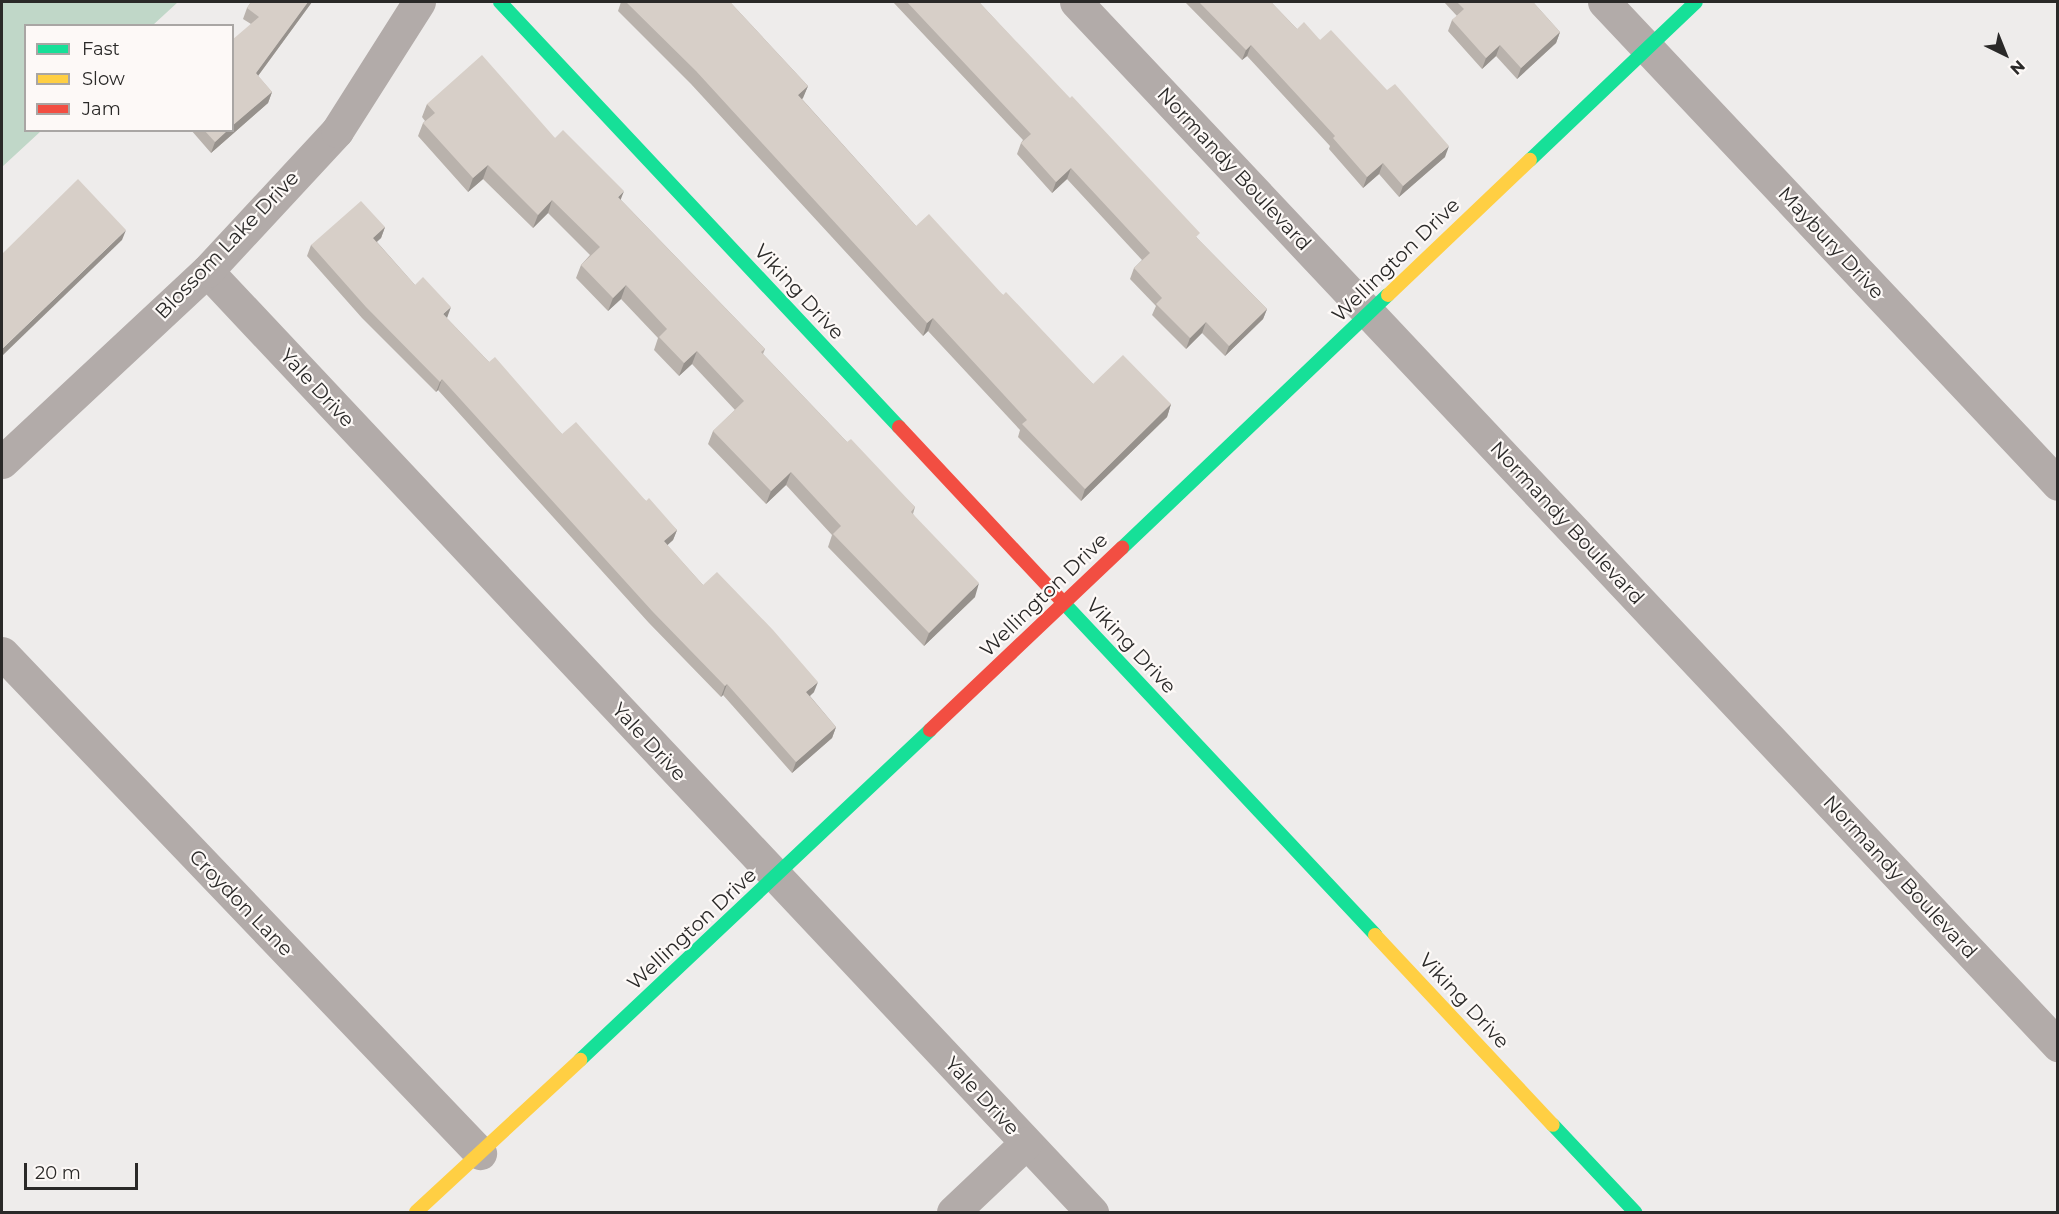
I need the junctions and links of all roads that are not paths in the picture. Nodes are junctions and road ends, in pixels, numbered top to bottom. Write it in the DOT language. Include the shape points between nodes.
graph roads {
  1 [pos="419,2"];
  2 [pos="500,2"];
  3 [pos="1076,2"];
  4 [pos="1604,2"];
  5 [pos="1696,2"];
  6 [pos="1647,47"];
  7 [pos="207,271"];
  8 [pos="1368,313"];
  9 [pos="2,462"];
  10 [pos="2058,484"];
  11 [pos="1064,603"];
  12 [pos="2,653"];
  13 [pos="776,877"];
  14 [pos="2058,1045"];
  15 [pos="1026,1143"];
  16 [pos="480,1153"];
  17 [pos="416,1212"];
  18 [pos="953,1212"];
  19 [pos="1092,1212"];
  20 [pos="1635,1212"];
  1 -- 7 [label="street, Blossom Lake Drive" via="337,131"];
  2 -- 11 [label="street, Viking Drive"];
  3 -- 8 [label="street, Normandy Boulevard"];
  4 -- 6 [label="street, Maybury Drive"];
  5 -- 6 [label="street, Wellington Drive"];
  6 -- 8 [label="street, Wellington Drive"];
  6 -- 10 [label="street, Maybury Drive"];
  7 -- 9 [label="street, Blossom Lake Drive"];
  7 -- 13 [label="street, Yale Drive"];
  8 -- 11 [label="street, Wellington Drive"];
  8 -- 14 [label="street, Normandy Boulevard"];
  11 -- 13 [label="street, Wellington Drive"];
  11 -- 20 [label="street, Viking Drive"];
  12 -- 16 [label="street, Croydon Lane"];
  13 -- 15 [label="street, Yale Drive"];
  13 -- 16 [label="street, Wellington Drive"];
  15 -- 18 [label="street"];
  15 -- 19 [label="street, Yale Drive"];
  16 -- 17 [label="street, Wellington Drive"];
}
